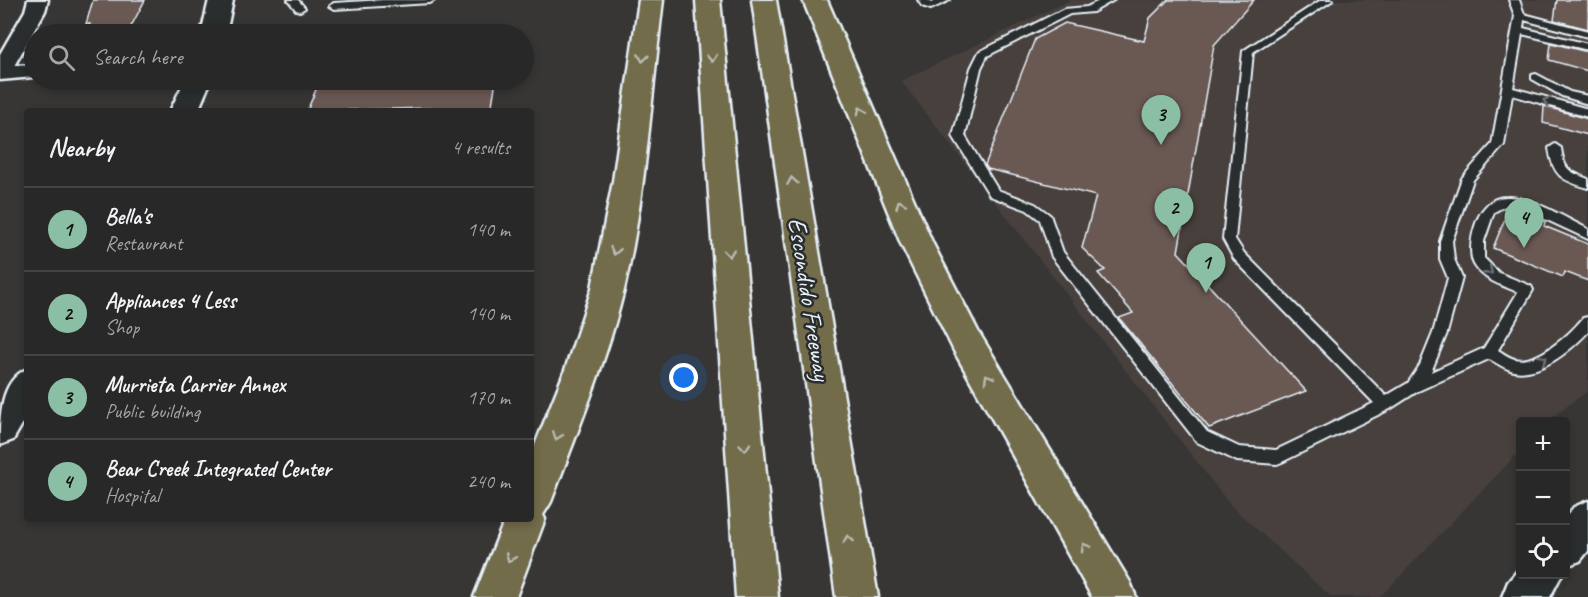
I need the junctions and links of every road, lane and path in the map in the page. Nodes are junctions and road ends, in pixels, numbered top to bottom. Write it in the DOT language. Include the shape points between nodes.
graph roads {
  1 [pos="38,0"];
  2 [pos="224,0"];
  3 [pos="430,0"];
  4 [pos="651,0"];
  5 [pos="708,0"];
  6 [pos="764,0"];
  7 [pos="815,0"];
  8 [pos="923,0"];
  9 [pos="945,0"];
  10 [pos="1109,0"];
  11 [pos="1328,0"];
  12 [pos="1514,0"];
  13 [pos="366,2"];
  14 [pos="334,6"];
  15 [pos="1520,16"];
  16 [pos="28,24"];
  17 [pos="217,24"];
  18 [pos="24,30"];
  19 [pos="1518,30"];
  20 [pos="1588,34"];
  21 [pos="1588,47"];
  22 [pos="24,71"];
  23 [pos="0,72"];
  24 [pos="1536,77"];
  25 [pos="193,90"];
  26 [pos="1506,90"];
  27 [pos="1588,100"];
  28 [pos="185,108"];
  29 [pos="1588,112"];
  30 [pos="1555,148"];
  31 [pos="1588,184"];
  32 [pos="1588,234"];
  33 [pos="1588,322"];
  34 [pos="1489,352"];
  35 [pos="1413,387"];
  36 [pos="24,389"];
  37 [pos="1385,405"];
  38 [pos="0,429"];
  39 [pos="534,494"];
  40 [pos="1588,520"];
  41 [pos="524,522"];
  42 [pos="1570,542"];
  43 [pos="1538,579"];
  44 [pos="495,597"];
  45 [pos="757,597"];
  46 [pos="857,597"];
  47 [pos="1115,597"];
  48 [pos="1523,597"];
  1 -- 16 [label="street"];
  2 -- 17 [label="street"];
  3 -- 13 [label="lane"];
  4 -- 39 [label="highway, one-way" via="608,288 592,346"];
  5 -- 45 [label="highway, one-way"];
  46 -- 6 [label="highway, Escondido Freeway, one-way"];
  47 -- 7 [label="highway, one-way" via="966,341 922,254"];
  8 -- 9 [label="lane" via="931,6"];
  10 -- 37 [label="lane" via="1089,10 1068,11 990,49 980,59 959,136 994,193 1046,218 1057,254 1202,437 1237,454 1277,457"];
  11 -- 37 [label="lane" via="1248,51 1229,238 1239,256"];
  12 -- 15 [label="lane"];
  13 -- 14 [label="lane"];
  15 -- 19 [label="lane"];
  15 -- 20 [label="lane"];
  18 -- 23 [label="street"];
  19 -- 21 [label="lane"];
  19 -- 26 [label="lane"];
  22 -- 23 [label="street"];
  24 -- 27 [label="lane" via="1566,94"];
  25 -- 28 [label="street"];
  29 -- 26 [label="lane, one-way"];
  26 -- 35 [label="lane" via="1498,145 1468,178 1449,233 1446,250 1455,278 1440,333 1426,368"];
  30 -- 31 [label="lane" via="1558,167"];
  32 -- 34 [label="lane, one-way" via="1512,201 1489,210 1477,256 1493,275 1526,290"];
  34 -- 33 [label="lane, one-way" via="1515,366 1531,365 1580,334"];
  34 -- 35 [label="lane"];
  35 -- 37 [label="lane"];
  36 -- 38 [label="street"];
  40 -- 42 [label="street"];
  41 -- 44 [label="highway, one-way"];
  43 -- 48 [label="street"];
}
